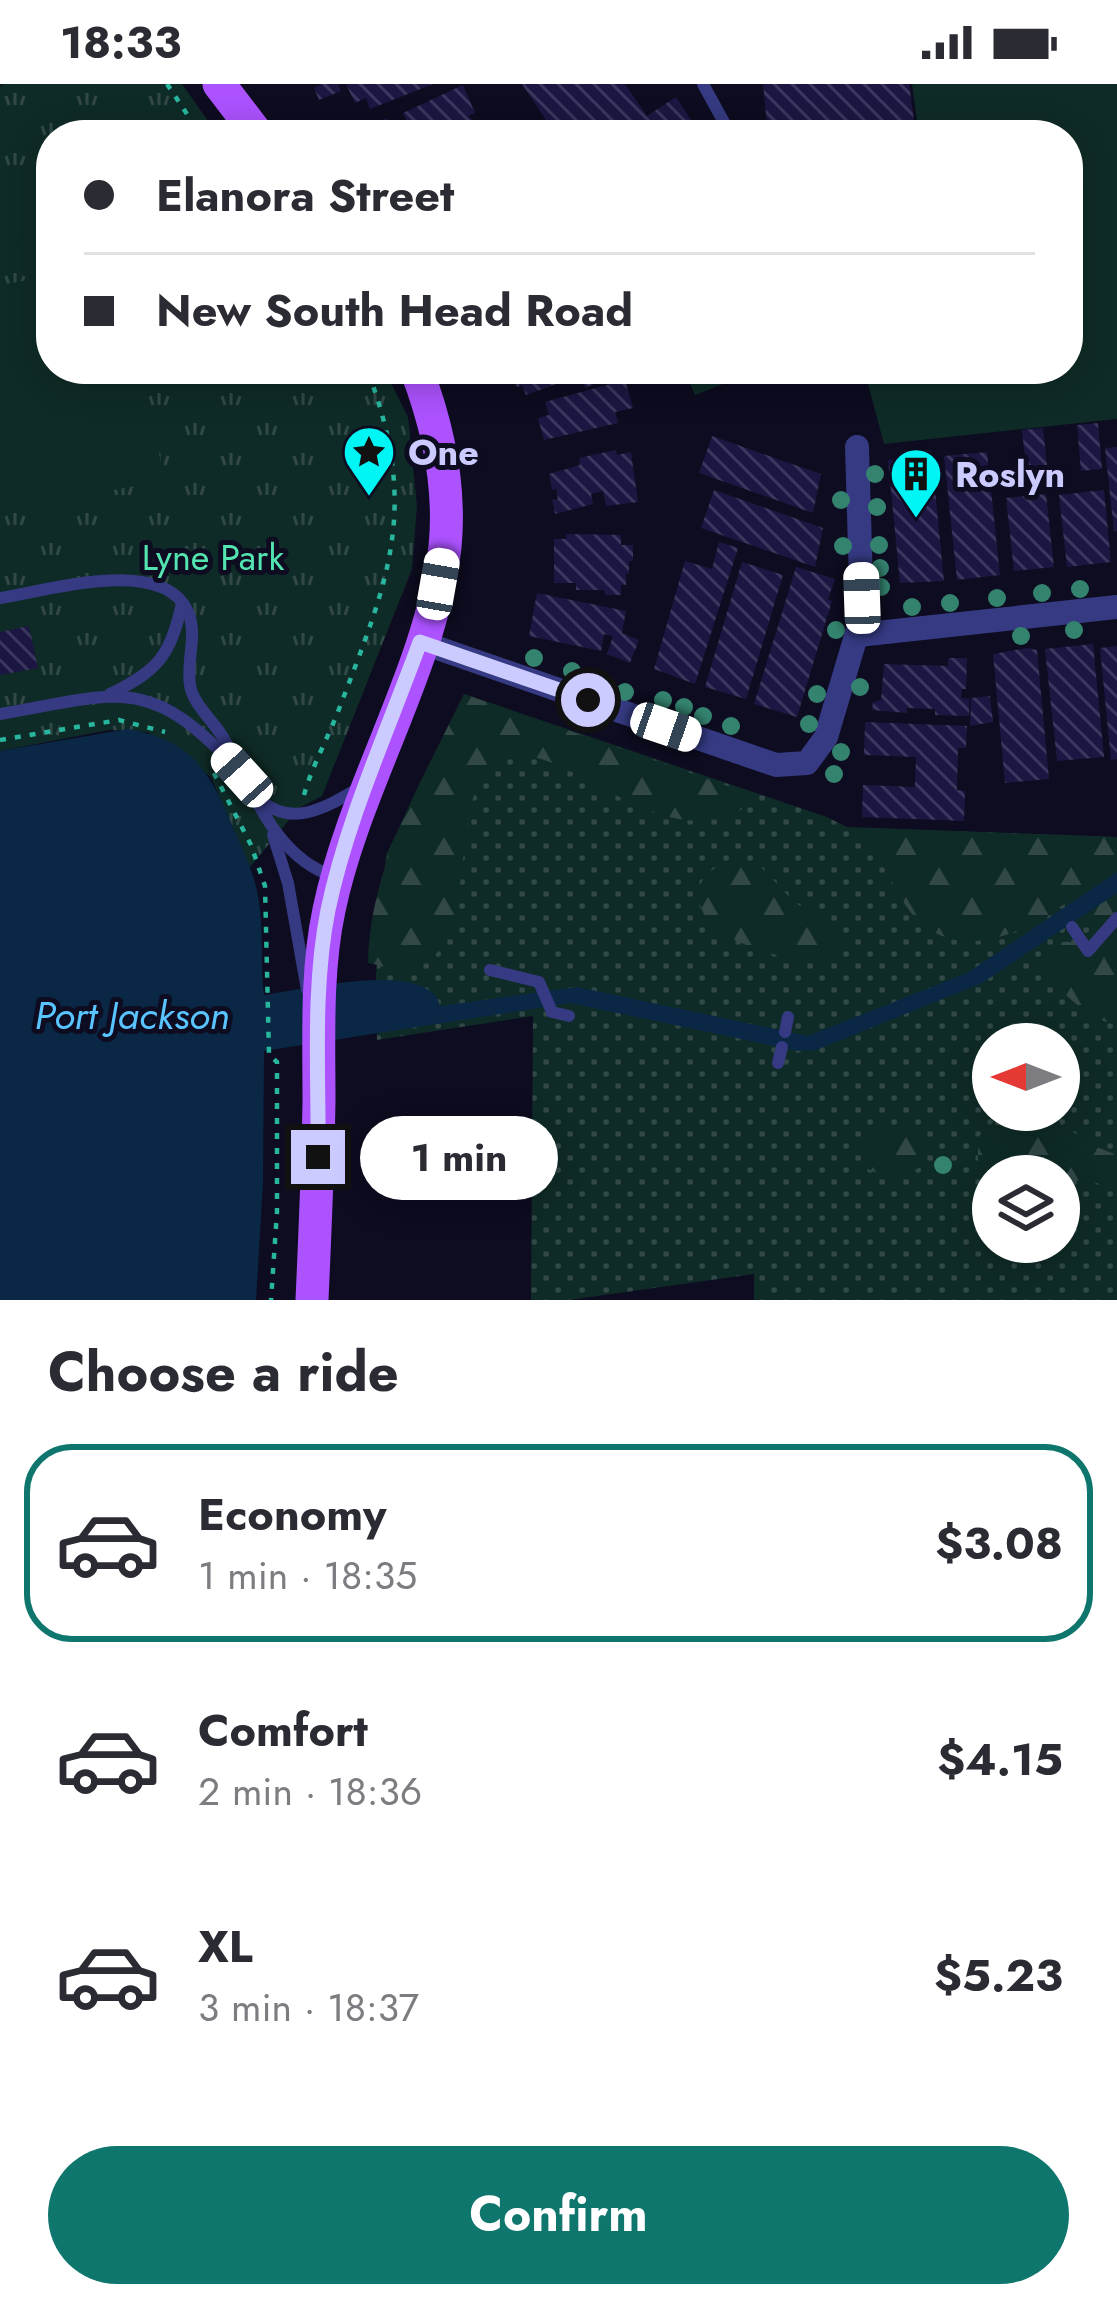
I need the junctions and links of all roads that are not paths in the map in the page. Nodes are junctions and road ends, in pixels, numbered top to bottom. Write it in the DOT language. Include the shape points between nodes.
graph roads {
  1 [pos="219,84"];
  2 [pos="703,84"];
  3 [pos="247,120"];
  4 [pos="723,120"];
  5 [pos="421,384"];
  6 [pos="857,447"];
  7 [pos="0,598"];
  8 [pos="182,602"];
  9 [pos="1117,607"];
  10 [pos="858,634"];
  11 [pos="420,642"];
  12 [pos="102,698"];
  13 [pos="0,714"];
  14 [pos="242,775"];
  15 [pos="369,782"];
  16 [pos="250,790"];
  17 [pos="266,815"];
  18 [pos="337,877"];
  19 [pos="1117,918"];
  20 [pos="1072,927"];
  21 [pos="490,970"];
  22 [pos="569,1016"];
  23 [pos="788,1017"];
  24 [pos="785,1032"];
  25 [pos="319,1044"];
  26 [pos="782,1047"];
  27 [pos="778,1063"];
  28 [pos="312,1300"];
  1 -- 3 [label="main road"];
  2 -- 4 [label="lane"];
  5 -- 11 [label="main road" via="442,452 446,500 438,584"];
  6 -- 10 [label="street"];
  7 -- 8 [label="lane" via="138,580 166,587"];
  8 -- 12 [label="lane" via="158,665"];
  8 -- 14 [label="lane" via="192,636 190,688"];
  9 -- 10 [label="street"];
  10 -- 11 [label="street" via="826,737 807,763 776,765"];
  11 -- 15 [label="main road"];
  12 -- 13 [label="lane"];
  12 -- 14 [label="lane" via="170,708"];
  14 -- 16 [label="lane"];
  15 -- 16 [label="lane" via="300,814 274,810"];
  15 -- 18 [label="main road"];
  16 -- 17 [label="lane"];
  17 -- 18 [label="lane" via="302,861"];
  17 -- 25 [label="lane"];
  18 -- 25 [label="main road"];
  19 -- 20 [label="lane" via="1088,951"];
  21 -- 22 [label="lane" via="539,982 552,1012"];
  23 -- 24 [label="lane"];
  25 -- 28 [label="main road"];
  26 -- 27 [label="lane"];
}
